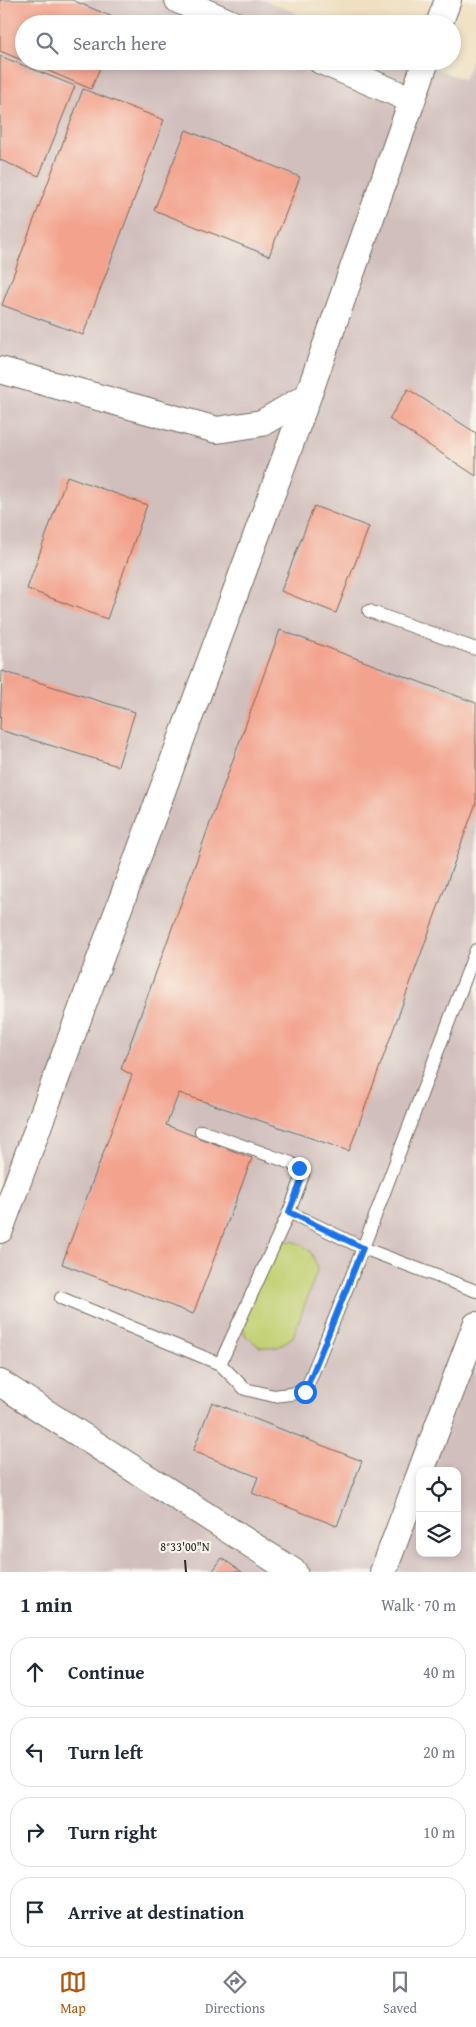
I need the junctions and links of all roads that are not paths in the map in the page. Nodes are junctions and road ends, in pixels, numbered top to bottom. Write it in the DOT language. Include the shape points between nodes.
graph roads {
  1 [pos="178,0"];
  2 [pos="448,0"];
  3 [pos="213,15"];
  4 [pos="442,15"];
  5 [pos="342,70"];
  6 [pos="423,70"];
  7 [pos="412,100"];
  8 [pos="0,370"];
  9 [pos="308,396"];
  10 [pos="369,611"];
  11 [pos="476,649"];
  12 [pos="476,950"];
  13 [pos="202,1131"];
  14 [pos="289,1212"];
  15 [pos="0,1230"];
  16 [pos="363,1248"];
  17 [pos="476,1291"];
  18 [pos="61,1298"];
  19 [pos="476,1325"];
  20 [pos="220,1364"];
  21 [pos="0,1383"];
  22 [pos="423,1467"];
  23 [pos="416,1485"];
  24 [pos="294,1572"];
  25 [pos="383,1572"];
  1 -- 3 [label="street"];
  2 -- 4 [label="street"];
  5 -- 7 [label="street"];
  6 -- 7 [label="street"];
  7 -- 9 [label="street"];
  8 -- 9 [label="street" via="217,430 262,423"];
  9 -- 15 [label="street"];
  10 -- 11 [label="lane"];
  12 -- 16 [label="lane"];
  13 -- 14 [label="lane" via="299,1168 303,1176"];
  14 -- 16 [label="lane"];
  14 -- 20 [label="lane"];
  16 -- 17 [label="lane"];
  16 -- 20 [label="lane" via="305,1392 274,1396 245,1389"];
  18 -- 20 [label="lane"];
  19 -- 22 [label="street"];
  21 -- 24 [label="street"];
  23 -- 25 [label="street"];
}
